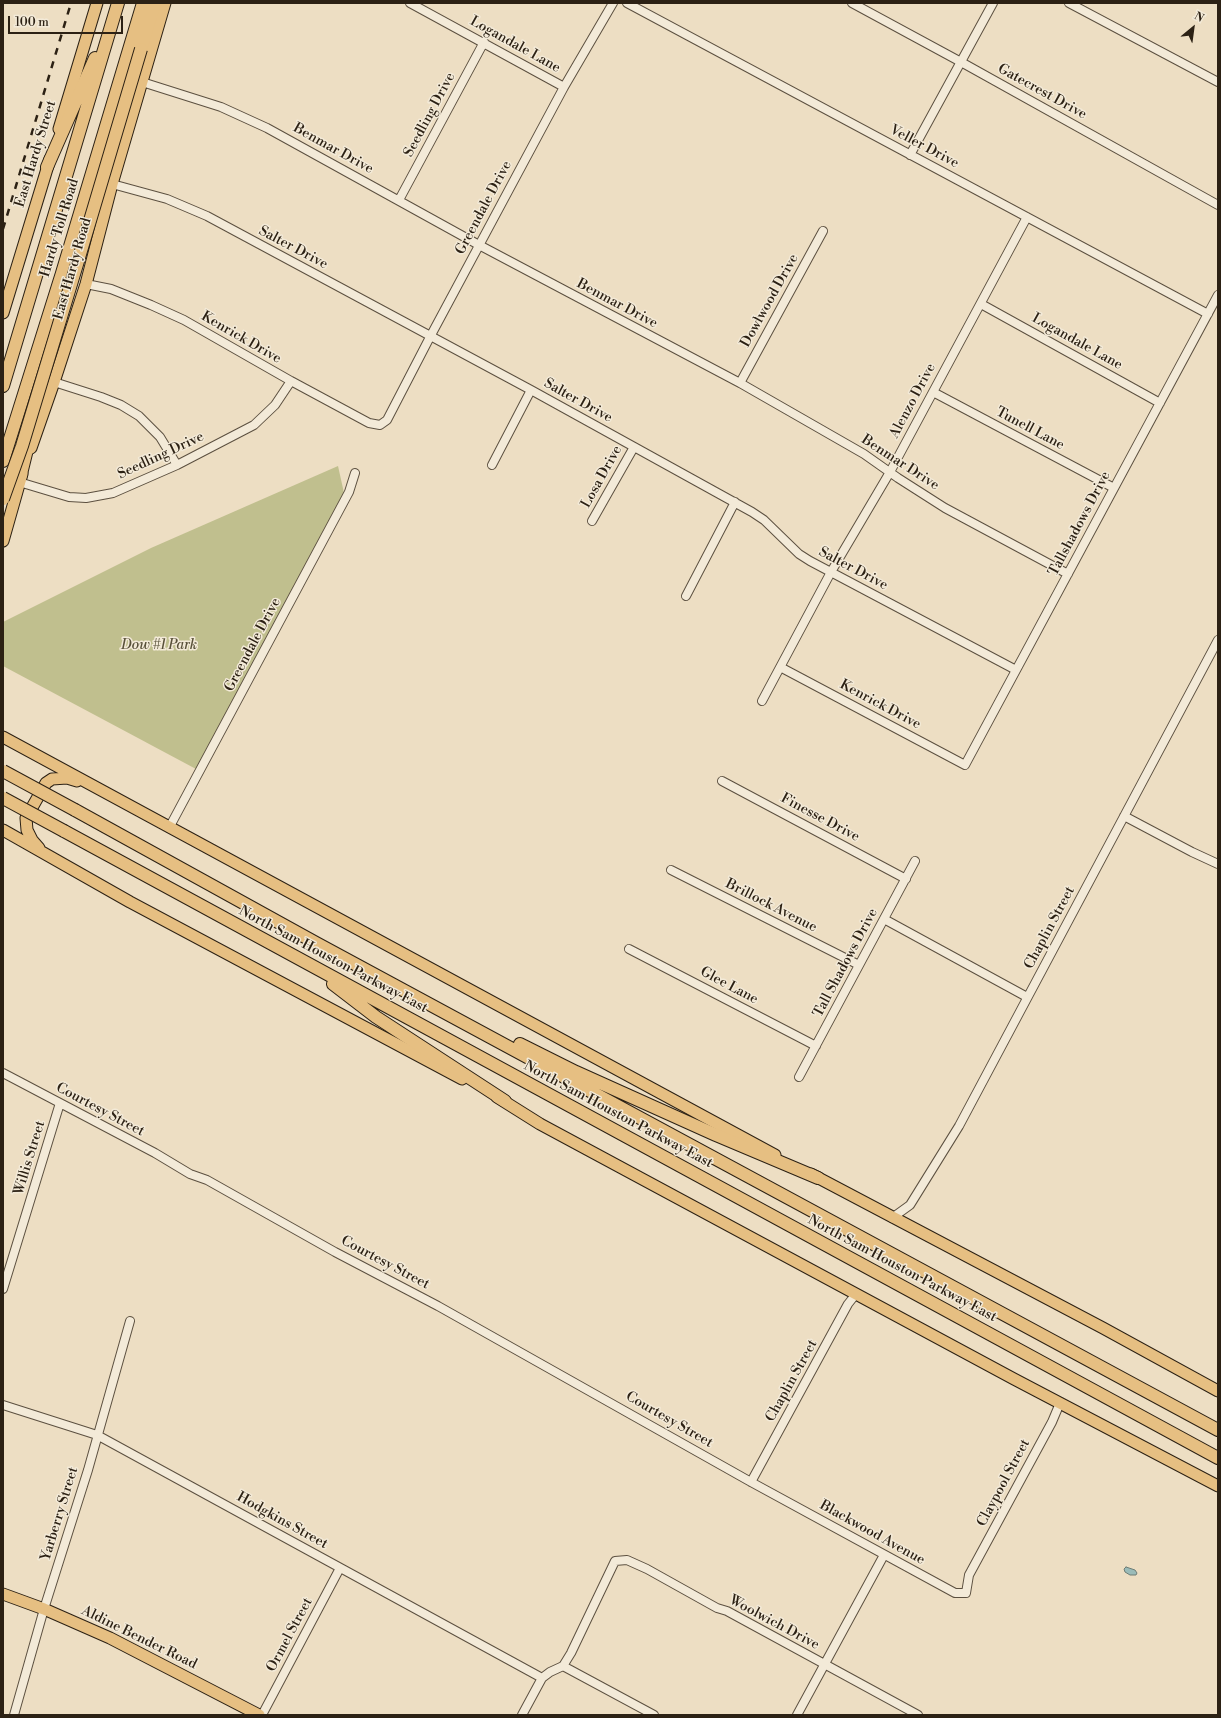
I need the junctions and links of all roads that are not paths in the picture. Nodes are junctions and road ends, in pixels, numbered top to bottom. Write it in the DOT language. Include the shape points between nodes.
graph roads {
  1 [pos="97,3"];
  2 [pos="142,3"];
  3 [pos="155,3"];
  4 [pos="165,3"];
  5 [pos="410,3"];
  6 [pos="613,3"];
  7 [pos="627,3"];
  8 [pos="852,3"];
  9 [pos="993,3"];
  10 [pos="1070,3"];
  11 [pos="117,6"];
  12 [pos="484,42"];
  13 [pos="961,62"];
  14 [pos="142,82"];
  15 [pos="1218,82"];
  16 [pos="564,87"];
  17 [pos="910,155"];
  18 [pos="47,167"];
  19 [pos="112,184"];
  20 [pos="398,200"];
  21 [pos="1218,205"];
  22 [pos="1027,217"];
  23 [pos="823,231"];
  24 [pos="479,245"];
  25 [pos="62,273"];
  26 [pos="86,284"];
  27 [pos="1218,296"];
  28 [pos="981,304"];
  29 [pos="3,313"];
  30 [pos="1208,314"];
  31 [pos="430,337"];
  32 [pos="290,381"];
  33 [pos="54,382"];
  34 [pos="740,383"];
  35 [pos="3,386"];
  36 [pos="531,390"];
  37 [pos="933,392"];
  38 [pos="1160,403"];
  39 [pos="380,425"];
  40 [pos="634,446"];
  41 [pos="3,461"];
  42 [pos="177,465"];
  43 [pos="492,465"];
  44 [pos="890,472"];
  45 [pos="355,473"];
  46 [pos="19,482"];
  47 [pos="1114,488"];
  48 [pos="3,499"];
  49 [pos="735,502"];
  50 [pos="592,521"];
  51 [pos="3,541"];
  52 [pos="831,572"];
  53 [pos="1068,574"];
  54 [pos="686,596"];
  55 [pos="1218,640"];
  56 [pos="782,668"];
  57 [pos="1016,670"];
  58 [pos="762,701"];
  59 [pos="3,737"];
  60 [pos="965,765"];
  61 [pos="3,771"];
  62 [pos="722,781"];
  63 [pos="94,787"];
  64 [pos="3,798"];
  65 [pos="1124,816"];
  66 [pos="169,828"];
  67 [pos="3,830"];
  68 [pos="44,854"];
  69 [pos="915,861"];
  70 [pos="1218,864"];
  71 [pos="671,870"];
  72 [pos="906,879"];
  73 [pos="884,919"];
  74 [pos="316,943"];
  75 [pos="629,949"];
  76 [pos="304,962"];
  77 [pos="860,965"];
  78 [pos="1027,997"];
  79 [pos="816,1046"];
  80 [pos="3,1073"];
  81 [pos="799,1078"];
  82 [pos="505,1101"];
  83 [pos="60,1103"];
  84 [pos="818,1178"];
  85 [pos="892,1218"];
  86 [pos="3,1289"];
  87 [pos="856,1294"];
  88 [pos="130,1322"];
  89 [pos="1218,1391"];
  90 [pos="1060,1403"];
  91 [pos="3,1405"];
  92 [pos="1218,1430"];
  93 [pos="97,1435"];
  94 [pos="1218,1458"];
  95 [pos="751,1482"];
  96 [pos="1218,1486"];
  97 [pos="884,1555"];
  98 [pos="340,1568"];
  99 [pos="969,1575"];
  100 [pos="3,1594"];
  101 [pos="44,1609"];
  102 [pos="824,1664"];
  103 [pos="563,1666"];
  104 [pos="542,1678"];
  105 [pos="14,1715"];
  106 [pos="260,1715"];
  107 [pos="522,1715"];
  108 [pos="654,1715"];
  109 [pos="797,1715"];
  110 [pos="918,1715"];
  1 -- 18 [label="main road, East Hardy Street"];
  2 -- 25 [label="highway, Hardy Toll Road"];
  3 -- 48 [label="highway, bridge" via="22,446"];
  4 -- 14 [label="main road, East Hardy Road"];
  5 -- 12 [label="street, Logandale Lane"];
  6 -- 16 [label="street, Greendale Drive"];
  7 -- 17 [label="street, Veller Drive"];
  8 -- 13 [label="street, Gatecrest Drive"];
  9 -- 13 [label="street"];
  10 -- 15 [label="street"];
  11 -- 18 [label="highway"];
  11 -- 35 [label="highway, Hardy Toll Road"];
  12 -- 16 [label="street, Logandale Lane"];
  12 -- 20 [label="street, Seedling Drive"];
  13 -- 17 [label="street"];
  13 -- 21 [label="street, Gatecrest Drive"];
  14 -- 19 [label="main road, East Hardy Road"];
  14 -- 20 [label="street, Benmar Drive" via="198,99 244,117"];
  16 -- 24 [label="street, Greendale Drive"];
  17 -- 22 [label="street, Veller Drive"];
  18 -- 29 [label="main road, East Hardy Street"];
  19 -- 26 [label="main road, East Hardy Road"];
  19 -- 31 [label="street, Salter Drive" via="167,199 207,216"];
  20 -- 24 [label="street, Benmar Drive"];
  22 -- 28 [label="street, Alenzo Drive"];
  22 -- 30 [label="street, Veller Drive"];
  23 -- 34 [label="street, Dowlwood Drive"];
  24 -- 31 [label="street, Greendale Drive"];
  24 -- 34 [label="street, Benmar Drive"];
  25 -- 41 [label="highway, Hardy Toll Road"];
  25 -- 46 [label="highway" via="40,394"];
  26 -- 32 [label="street, Kenrick Drive" via="111,289 184,320"];
  26 -- 33 [label="main road, East Hardy Road"];
  27 -- 30 [label="street, Tallshadows Drive"];
  28 -- 37 [label="street, Alenzo Drive"];
  28 -- 38 [label="street, Logandale Lane"];
  30 -- 38 [label="street, Tallshadows Drive"];
  31 -- 36 [label="street, Salter Drive"];
  31 -- 39 [label="street, Greendale Drive" via="387,420"];
  32 -- 39 [label="street, Kenrick Drive" via="369,423"];
  32 -- 42 [label="street, Seedling Drive" via="275,405 254,425"];
  33 -- 42 [label="street" via="121,405 139,416 160,437"];
  33 -- 46 [label="main road, East Hardy Road"];
  34 -- 44 [label="street, Benmar Drive" via="864,454"];
  36 -- 40 [label="street, Salter Drive"];
  36 -- 43 [label="street"];
  37 -- 44 [label="street, Alenzo Drive"];
  37 -- 47 [label="street, Tunell Lane"];
  38 -- 47 [label="street, Tallshadows Drive"];
  40 -- 49 [label="street, Salter Drive"];
  40 -- 50 [label="street, Losa Drive"];
  42 -- 46 [label="street, Seedling Drive" via="98,497 63,496"];
  44 -- 52 [label="street, Alenzo Drive"];
  44 -- 53 [label="street, Benmar Drive" via="945,508"];
  45 -- 66 [label="street, Greendale Drive" via="348,492"];
  46 -- 51 [label="main road, East Hardy Road"];
  47 -- 53 [label="street, Tallshadows Drive"];
  49 -- 52 [label="street, Salter Drive" via="764,520 804,557"];
  49 -- 54 [label="street"];
  52 -- 56 [label="street, Alenzo Drive"];
  52 -- 57 [label="street, Salter Drive"];
  53 -- 57 [label="street, Tallshadows Drive"];
  55 -- 65 [label="street, Chaplin Street"];
  56 -- 58 [label="street, Alenzo Drive"];
  56 -- 60 [label="street, Kenrick Drive"];
  57 -- 60 [label="street, Tallshadows Drive"];
  59 -- 63 [label="main road"];
  61 -- 74 [label="highway, North Sam Houston Parkway East, bridge"];
  62 -- 72 [label="street, Finesse Drive"];
  63 -- 66 [label="main road"];
  63 -- 68 [label="main road" via="67,778 52,779 46,783 26,818 27,830"];
  64 -- 76 [label="highway, North Sam Houston Parkway East, bridge"];
  65 -- 70 [label="street"];
  65 -- 78 [label="street, Chaplin Street"];
  66 -- 84 [label="main road"];
  67 -- 68 [label="main road"];
  68 -- 82 [label="main road"];
  69 -- 72 [label="street, Tall Shadows Drive"];
  71 -- 77 [label="street, Brillock Avenue"];
  72 -- 73 [label="street, Tall Shadows Drive"];
  73 -- 77 [label="street, Tall Shadows Drive"];
  73 -- 78 [label="street"];
  74 -- 84 [label="highway" via="576,1072"];
  74 -- 92 [label="highway, North Sam Houston Parkway East"];
  75 -- 79 [label="street, Glee Lane"];
  76 -- 82 [label="highway" via="376,1017"];
  76 -- 94 [label="highway, North Sam Houston Parkway East"];
  77 -- 79 [label="street, Tall Shadows Drive"];
  78 -- 85 [label="street, Chaplin Street" via="959,1126 910,1205"];
  79 -- 81 [label="street, Tall Shadows Drive"];
  80 -- 83 [label="street, Courtesy Street"];
  82 -- 87 [label="main road" via="540,1124"];
  83 -- 86 [label="street, Willis Street"];
  83 -- 95 [label="street, Courtesy Street" via="438,1306"];
  84 -- 85 [label="main road"];
  85 -- 89 [label="main road"];
  87 -- 90 [label="main road"];
  87 -- 95 [label="street, Chaplin Street" via="848,1304"];
  88 -- 93 [label="street, Yarberry Street"];
  90 -- 96 [label="main road"];
  90 -- 99 [label="street, Claypool Street"];
  91 -- 93 [label="street, Hodgkins Street"];
  93 -- 98 [label="street, Hodgkins Street"];
  93 -- 101 [label="street, Yarberry Street"];
  95 -- 97 [label="street, Blackwood Avenue"];
  97 -- 99 [label="street, Blackwood Avenue" via="955,1593 966,1592"];
  97 -- 102 [label="street"];
  98 -- 104 [label="street, Hodgkins Street"];
  98 -- 106 [label="street, Ormel Street"];
  100 -- 101 [label="main road, Aldine Bender Road"];
  101 -- 105 [label="street, Yarberry Street"];
  101 -- 106 [label="main road, Aldine Bender Road" via="110,1638"];
  102 -- 103 [label="street, Woolwich Drive" via="627,1560 616,1561"];
  102 -- 109 [label="street"];
  102 -- 110 [label="street, Woolwich Drive"];
  103 -- 104 [label="street"];
  103 -- 108 [label="street"];
  104 -- 107 [label="street"];
}
